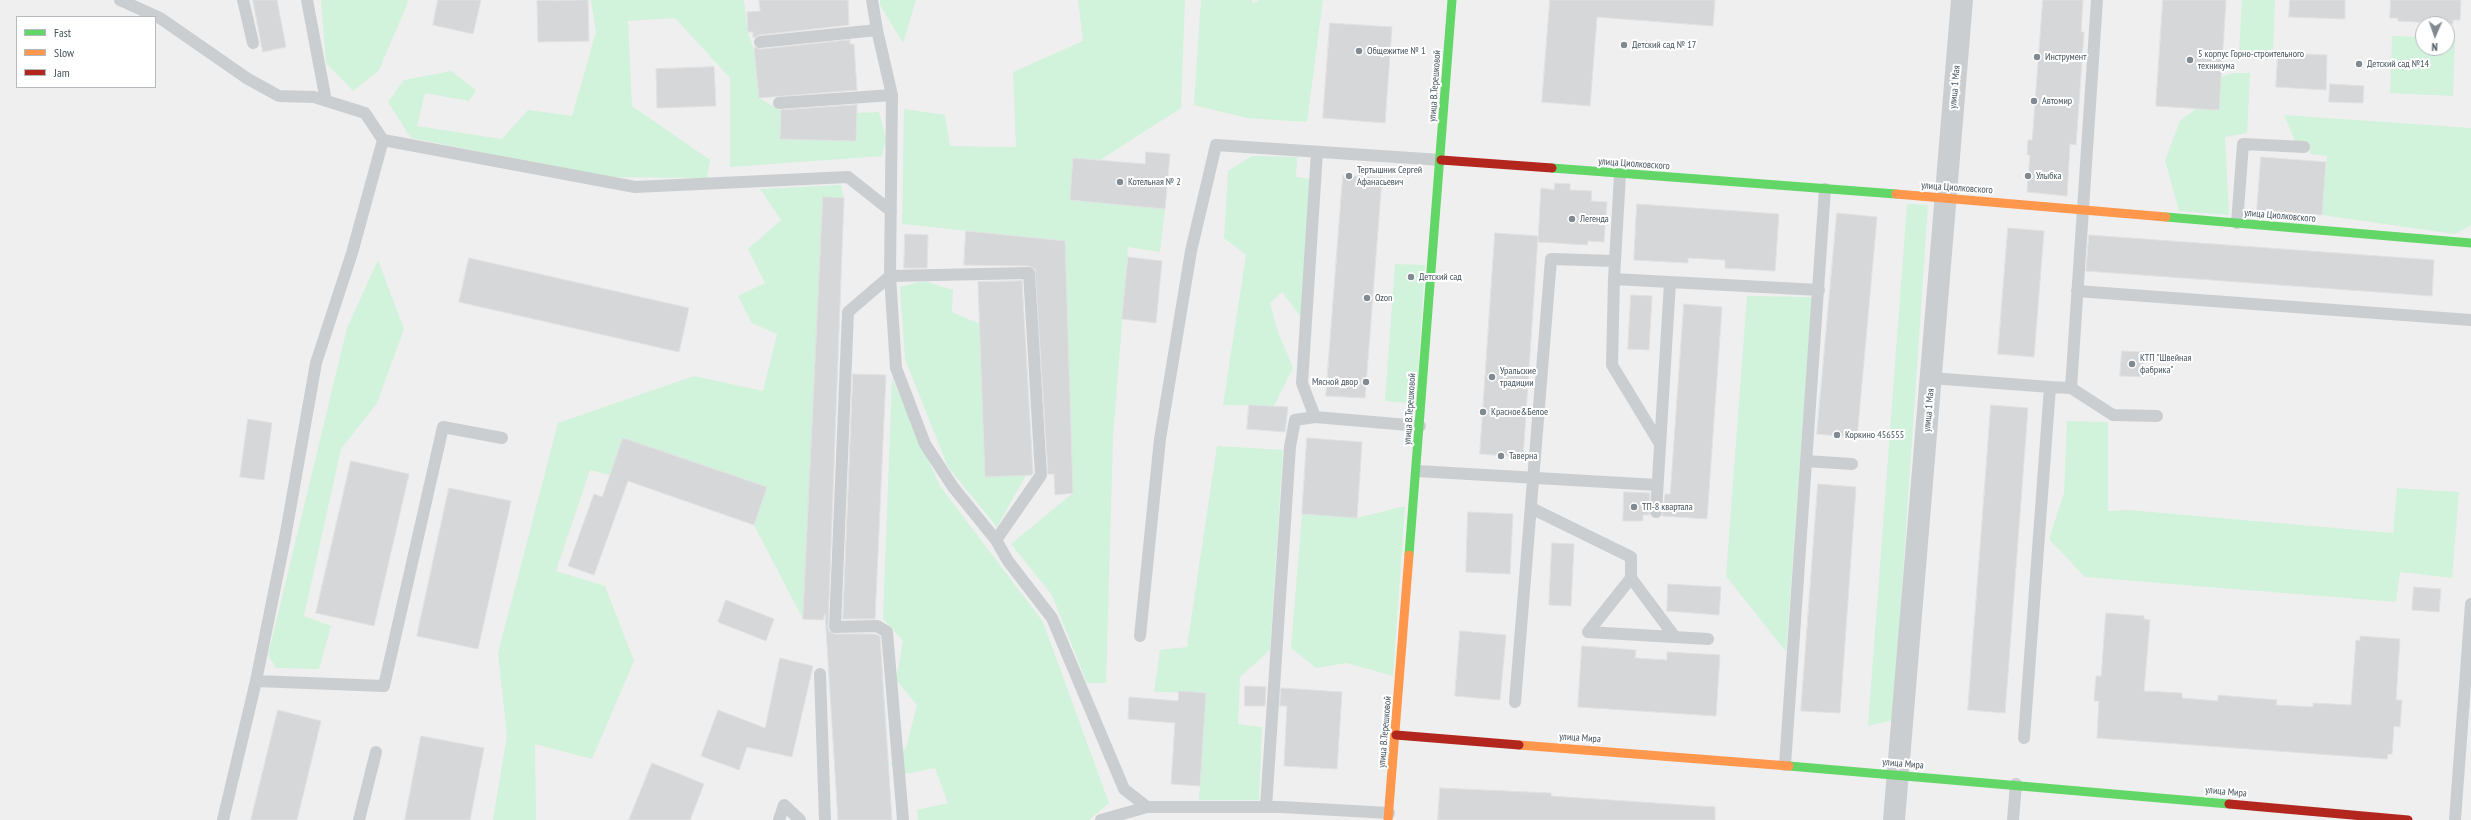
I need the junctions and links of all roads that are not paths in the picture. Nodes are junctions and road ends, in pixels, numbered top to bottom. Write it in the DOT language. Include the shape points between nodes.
graph roads {
  1 [pos="120,0"];
  2 [pos="243,0"];
  3 [pos="307,0"];
  4 [pos="872,0"];
  5 [pos="1452,0"];
  6 [pos="1962,0"];
  7 [pos="2097,0"];
  8 [pos="156,16"];
  9 [pos="156,16"];
  10 [pos="877,30"];
  11 [pos="760,42"];
  12 [pos="253,43"];
  13 [pos="892,95"];
  14 [pos="326,101"];
  15 [pos="779,103"];
  16 [pos="383,140"];
  17 [pos="2304,147"];
  18 [pos="1316,152"];
  19 [pos="1441,160"];
  20 [pos="1620,174"];
  21 [pos="1826,189"];
  22 [pos="1946,198"];
  23 [pos="2082,209"];
  24 [pos="891,211"];
  25 [pos="2237,223"];
  26 [pos="2471,243"];
  27 [pos="1615,261"];
  28 [pos="890,276"];
  29 [pos="1614,279"];
  30 [pos="1670,282"];
  31 [pos="1819,290"];
  32 [pos="2077,292"];
  33 [pos="2471,320"];
  34 [pos="1931,378"];
  35 [pos="2050,387"];
  36 [pos="2071,388"];
  37 [pos="2156,416"];
  38 [pos="1315,417"];
  39 [pos="1420,426"];
  40 [pos="502,438"];
  41 [pos="1660,444"];
  42 [pos="1806,461"];
  43 [pos="1852,464"];
  44 [pos="1416,470"];
  45 [pos="1534,478"];
  46 [pos="1657,485"];
  47 [pos="1531,508"];
  48 [pos="1656,512"];
  49 [pos="996,540"];
  50 [pos="1631,578"];
  51 [pos="2471,604"];
  52 [pos="1140,636"];
  53 [pos="1675,637"];
  54 [pos="1708,638"];
  55 [pos="820,674"];
  56 [pos="256,681"];
  57 [pos="1515,702"];
  58 [pos="1396,735"];
  59 [pos="2024,738"];
  60 [pos="376,752"];
  61 [pos="1785,765"];
  62 [pos="1898,774"];
  63 [pos="2016,784"];
  64 [pos="1147,807"];
  65 [pos="1266,807"];
  66 [pos="2273,814"];
  67 [pos="1388,816"];
  68 [pos="223,820"];
  69 [pos="359,820"];
  70 [pos="779,820"];
  71 [pos="800,820"];
  72 [pos="825,820"];
  73 [pos="903,820"];
  74 [pos="1101,820"];
  75 [pos="1894,820"];
  76 [pos="2013,820"];
  77 [pos="2408,820"];
  78 [pos="2455,820"];
  1 -- 8 [label="lane"];
  2 -- 12 [label="lane"];
  3 -- 14 [label="lane"];
  4 -- 10 [label="lane"];
  5 -- 19 [label="street, улица В.Терешковой"];
  6 -- 22 [label="street, улица 1 Мая"];
  7 -- 23 [label="lane"];
  9 -- 14 [label="lane" via="248,79 278,96"];
  10 -- 11 [label="lane"];
  10 -- 13 [label="lane"];
  13 -- 15 [label="lane"];
  13 -- 24 [label="lane"];
  14 -- 16 [label="lane" via="365,113"];
  16 -- 24 [label="lane" via="635,187 848,177"];
  16 -- 56 [label="lane" via="352,253 316,363"];
  17 -- 25 [label="lane" via="2243,144"];
  18 -- 19 [label="lane"];
  18 -- 38 [label="lane" via="1302,384"];
  18 -- 52 [label="lane" via="1216,145 1191,251 1160,439"];
  19 -- 20 [label="street, улица Циолковского"];
  19 -- 39 [label="street, улица В.Терешковой"];
  20 -- 21 [label="street, улица Циолковского"];
  20 -- 27 [label="lane"];
  21 -- 22 [label="street, улица Циолковского"];
  21 -- 31 [label="lane"];
  22 -- 23 [label="street, улица Циолковского"];
  22 -- 34 [label="street, улица 1 Мая"];
  23 -- 25 [label="street, улица Циолковского"];
  23 -- 32 [label="lane"];
  24 -- 28 [label="lane"];
  25 -- 26 [label="street, улица Циолковского"];
  27 -- 29 [label="lane"];
  27 -- 45 [label="lane" via="1551,259"];
  28 -- 49 [label="lane" via="896,368 925,444 953,487"];
  28 -- 49 [label="lane" via="1029,273 1041,475"];
  28 -- 73 [label="lane" via="848,312 835,627 877,626 887,632"];
  29 -- 30 [label="lane"];
  29 -- 41 [label="lane" via="1612,365"];
  30 -- 31 [label="lane"];
  30 -- 41 [label="lane"];
  31 -- 42 [label="lane"];
  32 -- 33 [label="lane"];
  32 -- 36 [label="lane"];
  34 -- 35 [label="lane"];
  34 -- 62 [label="street, улица 1 Мая"];
  35 -- 36 [label="lane"];
  35 -- 59 [label="lane"];
  36 -- 37 [label="lane" via="2114,415"];
  38 -- 39 [label="lane"];
  38 -- 65 [label="lane" via="1295,420 1290,446"];
  39 -- 44 [label="street, улица В.Терешковой"];
  40 -- 56 [label="lane" via="443,427 384,686"];
  41 -- 46 [label="lane"];
  42 -- 43 [label="lane"];
  42 -- 61 [label="lane"];
  44 -- 45 [label="lane"];
  44 -- 58 [label="street, улица В.Терешковой"];
  45 -- 46 [label="lane"];
  45 -- 47 [label="lane"];
  46 -- 48 [label="lane"];
  47 -- 50 [label="lane" via="1632,557"];
  47 -- 57 [label="lane"];
  49 -- 64 [label="lane" via="1008,561 1052,618 1124,789"];
  50 -- 53 [label="lane"];
  50 -- 53 [label="lane" via="1588,632"];
  51 -- 78 [label="lane"];
  53 -- 54 [label="lane"];
  55 -- 72 [label="lane"];
  56 -- 68 [label="lane"];
  58 -- 61 [label="street, улица Мира"];
  58 -- 67 [label="street, улица В.Терешковой"];
  60 -- 69 [label="lane"];
  61 -- 62 [label="street, улица Мира"];
  62 -- 63 [label="street, улица Мира"];
  62 -- 75 [label="street, улица 1 Мая"];
  63 -- 66 [label="street, улица Мира"];
  63 -- 76 [label="lane"];
  64 -- 65 [label="lane"];
  64 -- 74 [label="lane"];
  65 -- 67 [label="lane"];
  66 -- 77 [label="street, улица Мира"];
  70 -- 71 [label="lane" via="784,805"];
}
